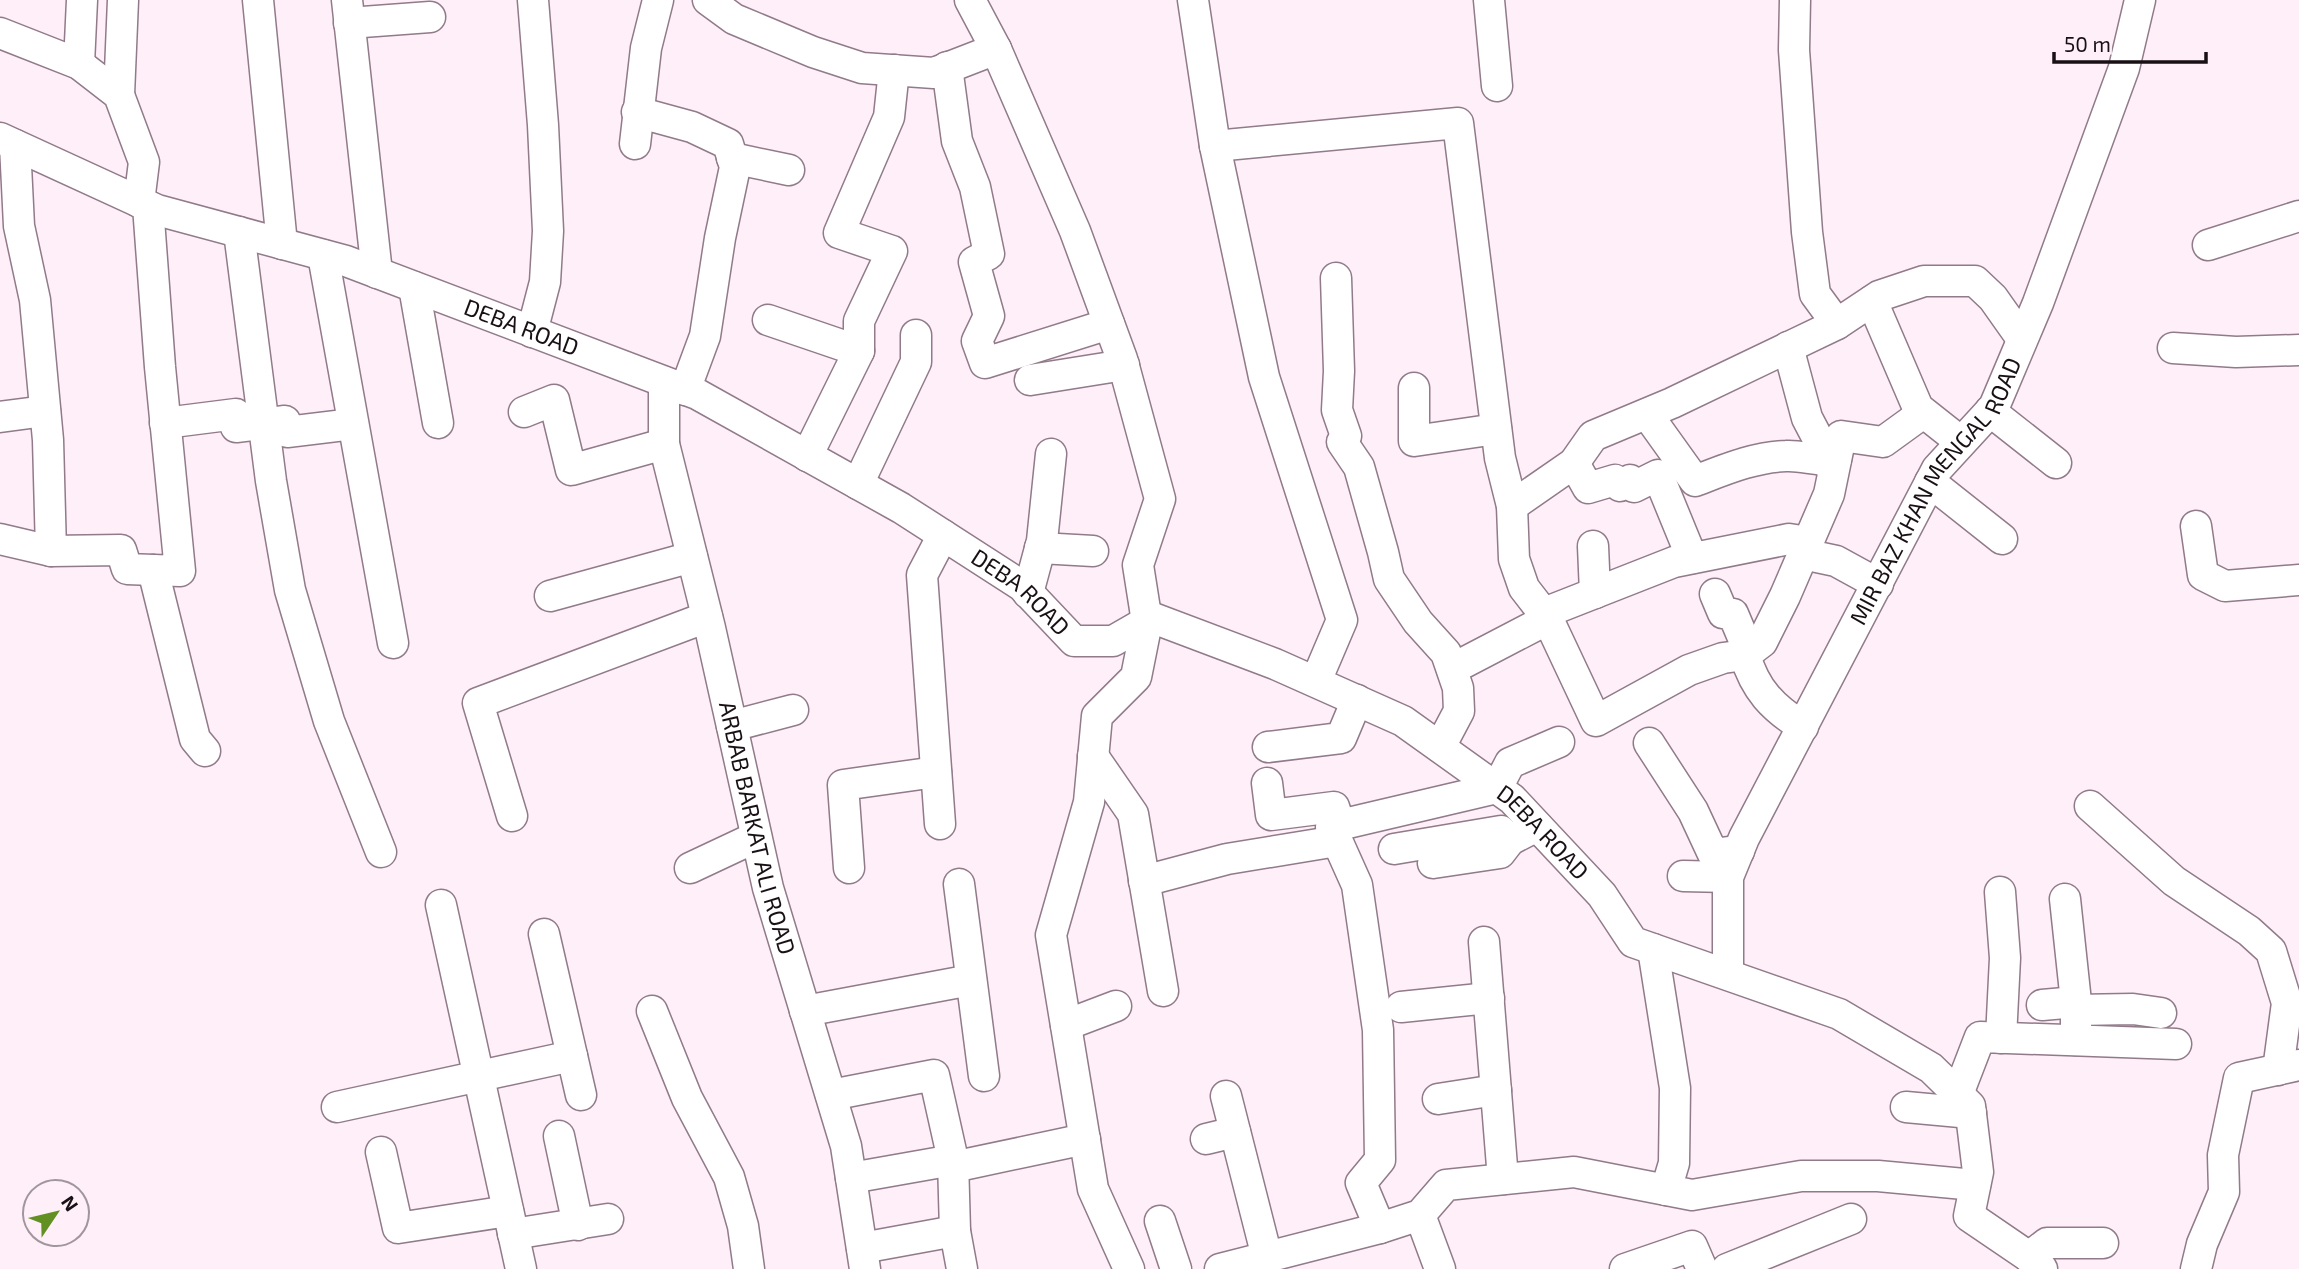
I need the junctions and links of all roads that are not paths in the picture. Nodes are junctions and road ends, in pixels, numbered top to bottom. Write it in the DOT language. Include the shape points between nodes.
graph roads {
  1 [pos="82,0"];
  2 [pos="123,0"];
  3 [pos="258,0"];
  4 [pos="533,0"];
  5 [pos="658,0"];
  6 [pos="708,0"];
  7 [pos="970,0"];
  8 [pos="1193,0"];
  9 [pos="1489,0"];
  10 [pos="1795,0"];
  11 [pos="2140,0"];
  12 [pos="348,11"];
  13 [pos="430,17"];
  14 [pos="0,33"];
  15 [pos="996,49"];
  16 [pos="79,64"];
  17 [pos="947,67"];
  18 [pos="894,70"];
  19 [pos="1497,86"];
  20 [pos="119,95"];
  21 [pos="637,112"];
  22 [pos="7,142"];
  23 [pos="635,144"];
  24 [pos="1215,146"];
  25 [pos="732,158"];
  26 [pos="789,170"];
  27 [pos="143,204"];
  28 [pos="2299,216"];
  29 [pos="239,232"];
  30 [pos="282,244"];
  31 [pos="2208,245"];
  32 [pos="323,255"];
  33 [pos="377,273"];
  34 [pos="1336,278"];
  35 [pos="414,287"];
  36 [pos="1872,301"];
  37 [pos="768,320"];
  38 [pos="1109,324"];
  39 [pos="1837,324"];
  40 [pos="532,332"];
  41 [pos="916,335"];
  42 [pos="2022,339"];
  43 [pos="1788,347"];
  44 [pos="2173,348"];
  45 [pos="2299,350"];
  46 [pos="859,351"];
  47 [pos="1124,365"];
  48 [pos="1030,380"];
  49 [pos="675,386"];
  50 [pos="1414,388"];
  51 [pos="45,411"];
  52 [pos="1990,411"];
  53 [pos="524,412"];
  54 [pos="1923,413"];
  55 [pos="1647,414"];
  56 [pos="0,418"];
  57 [pos="165,423"];
  58 [pos="438,423"];
  59 [pos="265,424"];
  60 [pos="353,424"];
  61 [pos="1496,429"];
  62 [pos="1961,442"];
  63 [pos="664,444"];
  64 [pos="1051,454"];
  65 [pos="807,456"];
  66 [pos="1830,460"];
  67 [pos="1574,463"];
  68 [pos="2056,463"];
  69 [pos="858,484"];
  70 [pos="1920,486"];
  71 [pos="1512,506"];
  72 [pos="2196,526"];
  73 [pos="943,536"];
  74 [pos="2002,538"];
  75 [pos="0,539"];
  76 [pos="1593,546"];
  77 [pos="1040,548"];
  78 [pos="1805,548"];
  79 [pos="51,551"];
  80 [pos="1093,551"];
  81 [pos="692,557"];
  82 [pos="1692,558"];
  83 [pos="153,570"];
  84 [pos="2299,580"];
  85 [pos="1878,583"];
  86 [pos="1028,593"];
  87 [pos="1595,593"];
  88 [pos="1715,594"];
  89 [pos="550,596"];
  90 [pos="1546,616"];
  91 [pos="707,617"];
  92 [pos="1147,621"];
  93 [pos="393,643"];
  94 [pos="1747,654"];
  95 [pos="1452,669"];
  96 [pos="1316,681"];
  97 [pos="1357,700"];
  98 [pos="793,710"];
  99 [pos="732,726"];
  100 [pos="1803,727"];
  101 [pos="1559,742"];
  102 [pos="1648,743"];
  103 [pos="1268,747"];
  104 [pos="1440,747"];
  105 [pos="205,751"];
  106 [pos="1093,756"];
  107 [pos="936,772"];
  108 [pos="1267,783"];
  109 [pos="1497,788"];
  110 [pos="2090,806"];
  111 [pos="512,816"];
  112 [pos="940,824"];
  113 [pos="1537,826"];
  114 [pos="1338,833"];
  115 [pos="756,837"];
  116 [pos="381,852"];
  117 [pos="1399,859"];
  118 [pos="1734,864"];
  119 [pos="690,868"];
  120 [pos="849,868"];
  121 [pos="1683,876"];
  122 [pos="1144,881"];
  123 [pos="959,884"];
  124 [pos="2000,892"];
  125 [pos="2065,900"];
  126 [pos="441,905"];
  127 [pos="544,934"];
  128 [pos="1484,942"];
  129 [pos="1653,949"];
  130 [pos="1728,974"];
  131 [pos="971,980"];
  132 [pos="1163,991"];
  133 [pos="1489,998"];
  134 [pos="2042,1005"];
  135 [pos="1116,1006"];
  136 [pos="2075,1006"];
  137 [pos="1401,1007"];
  138 [pos="652,1011"];
  139 [pos="805,1012"];
  140 [pos="2161,1013"];
  141 [pos="1066,1025"];
  142 [pos="2001,1038"];
  143 [pos="2076,1040"];
  144 [pos="2176,1044"];
  145 [pos="572,1056"];
  146 [pos="2289,1068"];
  147 [pos="478,1076"];
  148 [pos="984,1076"];
  149 [pos="1496,1090"];
  150 [pos="582,1095"];
  151 [pos="831,1096"];
  152 [pos="1226,1096"];
  153 [pos="1438,1099"];
  154 [pos="1965,1103"];
  155 [pos="337,1107"];
  156 [pos="1906,1107"];
  157 [pos="1235,1132"];
  158 [pos="558,1136"];
  159 [pos="1085,1139"];
  160 [pos="1206,1139"];
  161 [pos="381,1152"];
  162 [pos="953,1163"];
  163 [pos="851,1178"];
  164 [pos="1503,1179"];
  165 [pos="1975,1185"];
  166 [pos="1666,1190"];
  167 [pos="1420,1215"];
  168 [pos="608,1219"];
  169 [pos="1851,1219"];
  170 [pos="510,1222"];
  171 [pos="1160,1222"];
  172 [pos="578,1225"];
  173 [pos="1380,1228"];
  174 [pos="955,1231"];
  175 [pos="2103,1243"];
  176 [pos="1267,1257"];
  177 [pos="864,1259"];
  178 [pos="2036,1263"];
  179 [pos="521,1269"];
  180 [pos="749,1269"];
  181 [pos="962,1269"];
  182 [pos="1129,1269"];
  183 [pos="1176,1269"];
  184 [pos="1220,1269"];
  185 [pos="1440,1269"];
  186 [pos="1625,1269"];
  187 [pos="1702,1269"];
  188 [pos="1727,1269"];
  189 [pos="2196,1269"];
  1 -- 16 [label="street"];
  2 -- 20 [label="street"];
  3 -- 30 [label="street"];
  4 -- 40 [label="street" via="548,231 545,282"];
  5 -- 21 [label="street"];
  6 -- 18 [label="street" via="734,19 813,52 862,68"];
  7 -- 15 [label="street"];
  8 -- 24 [label="street"];
  9 -- 19 [label="street"];
  10 -- 39 [label="street" via="1794,50 1815,294"];
  11 -- 42 [label="street, MIR BAZ KHAN MENGAL ROAD" via="2124,68"];
  12 -- 13 [label="street"];
  12 -- 33 [label="street"];
  14 -- 16 [label="street"];
  15 -- 17 [label="street"];
  15 -- 38 [label="street" via="1075,231"];
  16 -- 20 [label="street"];
  17 -- 18 [label="street" via="934,73"];
  17 -- 38 [label="street" via="957,141 975,187 989,254 974,262 989,316 977,341 985,363"];
  18 -- 46 [label="street" via="889,117 839,233 892,251 859,321"];
  20 -- 27 [label="street" via="144,162"];
  21 -- 23 [label="street"];
  21 -- 25 [label="street" via="692,127 728,144"];
  22 -- 27 [label="street, DEBA ROAD"];
  22 -- 51 [label="street" via="35,300"];
  24 -- 61 [label="street" via="1458,123"];
  24 -- 96 [label="street" via="1264,377 1342,620"];
  25 -- 26 [label="street"];
  25 -- 49 [label="street" via="735,167 705,336"];
  27 -- 29 [label="street, DEBA ROAD"];
  27 -- 57 [label="street"];
  28 -- 31 [label="street"];
  29 -- 30 [label="street, DEBA ROAD"];
  29 -- 59 [label="street"];
  30 -- 32 [label="street, DEBA ROAD"];
  32 -- 33 [label="street, DEBA ROAD"];
  32 -- 60 [label="street"];
  33 -- 35 [label="street, DEBA ROAD"];
  34 -- 95 [label="street" via="1337,410 1346,436 1342,442 1359,467 1389,579 1446,653"];
  35 -- 40 [label="street, DEBA ROAD"];
  35 -- 58 [label="street"];
  36 -- 39 [label="street"];
  36 -- 42 [label="street" via="1923,281 1975,281"];
  36 -- 54 [label="street"];
  37 -- 46 [label="street"];
  38 -- 47 [label="street"];
  39 -- 43 [label="street"];
  40 -- 49 [label="street, DEBA ROAD"];
  41 -- 69 [label="street" via="916,362"];
  42 -- 52 [label="street, MIR BAZ KHAN MENGAL ROAD"];
  43 -- 55 [label="street"];
  43 -- 66 [label="street" via="1807,418"];
  44 -- 45 [label="street"];
  46 -- 65 [label="street"];
  47 -- 48 [label="street"];
  47 -- 92 [label="street" via="1160,499 1138,565"];
  49 -- 63 [label="street, ARBAB BARKAT ALI ROAD"];
  49 -- 65 [label="street, DEBA ROAD"];
  50 -- 61 [label="street" via="1414,442"];
  51 -- 56 [label="street"];
  51 -- 79 [label="street"];
  52 -- 62 [label="street, MIR BAZ KHAN MENGAL ROAD"];
  52 -- 68 [label="street"];
  53 -- 63 [label="street" via="554,400 571,470"];
  54 -- 62 [label="street"];
  54 -- 66 [label="street" via="1883,442 1841,436"];
  55 -- 66 [label="street" via="1695,481 1760,459 1789,455"];
  55 -- 67 [label="street" via="1593,436"];
  57 -- 59 [label="street" via="236,414 236,428"];
  57 -- 83 [label="street" via="180,571"];
  59 -- 60 [label="street" via="285,421 287,432"];
  59 -- 116 [label="street" via="290,590 330,721"];
  60 -- 93 [label="street"];
  61 -- 71 [label="street"];
  62 -- 70 [label="street, MIR BAZ KHAN MENGAL ROAD"];
  63 -- 81 [label="street, ARBAB BARKAT ALI ROAD"];
  64 -- 77 [label="street"];
  65 -- 69 [label="street, DEBA ROAD"];
  66 -- 78 [label="street" via="1829,494"];
  67 -- 71 [label="street"];
  67 -- 82 [label="street" via="1588,488 1615,480 1620,486 1630,480 1634,487 1658,475"];
  69 -- 73 [label="street, DEBA ROAD"];
  70 -- 74 [label="street"];
  70 -- 85 [label="street, MIR BAZ KHAN MENGAL ROAD"];
  71 -- 90 [label="street" via="1514,559 1524,588"];
  72 -- 84 [label="street" via="2203,575 2225,586"];
  73 -- 86 [label="street, DEBA ROAD"];
  73 -- 107 [label="street" via="922,575"];
  75 -- 79 [label="street"];
  76 -- 87 [label="street"];
  77 -- 80 [label="street"];
  77 -- 86 [label="street"];
  78 -- 82 [label="street" via="1790,539"];
  78 -- 85 [label="street"];
  78 -- 94 [label="street" via="1762,642"];
  79 -- 83 [label="street" via="121,550 127,569"];
  81 -- 89 [label="street"];
  81 -- 91 [label="street, ARBAB BARKAT ALI ROAD"];
  82 -- 87 [label="street"];
  83 -- 105 [label="street" via="195,739"];
  85 -- 100 [label="street, MIR BAZ KHAN MENGAL ROAD"];
  86 -- 92 [label="street, DEBA ROAD" via="1074,641 1112,641"];
  87 -- 90 [label="street"];
  88 -- 94 [label="street" via="1723,613 1733,614"];
  90 -- 94 [label="street" via="1597,721 1689,670"];
  90 -- 95 [label="street"];
  91 -- 99 [label="street, ARBAB BARKAT ALI ROAD"];
  91 -- 111 [label="street" via="478,704"];
  92 -- 96 [label="street, DEBA ROAD" via="1153,618"];
  92 -- 106 [label="street" via="1136,677 1097,716"];
  94 -- 100 [label="street" via="1750,675 1777,710"];
  95 -- 104 [label="street" via="1459,711"];
  96 -- 97 [label="street, DEBA ROAD"];
  97 -- 103 [label="street" via="1341,738"];
  97 -- 104 [label="street, DEBA ROAD" via="1403,721"];
  98 -- 99 [label="street"];
  99 -- 115 [label="street, ARBAB BARKAT ALI ROAD"];
  100 -- 118 [label="street, MIR BAZ KHAN MENGAL ROAD"];
  101 -- 109 [label="street" via="1510,763"];
  102 -- 118 [label="street" via="1693,811 1713,854"];
  104 -- 109 [label="street, DEBA ROAD"];
  106 -- 122 [label="street" via="1133,814"];
  106 -- 141 [label="street" via="1089,802 1051,935"];
  107 -- 112 [label="street"];
  107 -- 120 [label="street" via="843,785"];
  108 -- 114 [label="street" via="1271,815 1334,807"];
  109 -- 113 [label="street, DEBA ROAD"];
  109 -- 114 [label="street"];
  110 -- 146 [label="street" via="2174,881 2271,951 2287,1003"];
  113 -- 117 [label="street" via="1510,840 1500,853"];
  113 -- 129 [label="street, DEBA ROAD" via="1602,895 1633,942"];
  114 -- 122 [label="street"];
  114 -- 173 [label="street" via="1357,885 1378,1030 1380,1160 1361,1183"];
  115 -- 119 [label="street"];
  115 -- 139 [label="street, ARBAB BARKAT ALI ROAD"];
  118 -- 121 [label="street"];
  118 -- 130 [label="street, MIR BAZ KHAN MENGAL ROAD"];
  122 -- 132 [label="street"];
  123 -- 131 [label="street"];
  124 -- 142 [label="street" via="2005,957"];
  125 -- 136 [label="street"];
  126 -- 147 [label="street"];
  127 -- 145 [label="street"];
  128 -- 133 [label="street"];
  129 -- 130 [label="street, DEBA ROAD"];
  129 -- 166 [label="street" via="1675,1088 1674,1163"];
  130 -- 154 [label="street, DEBA ROAD" via="1839,1014 1931,1069"];
  131 -- 139 [label="street"];
  131 -- 148 [label="street"];
  133 -- 137 [label="street"];
  133 -- 149 [label="street"];
  134 -- 136 [label="street"];
  135 -- 141 [label="street"];
  136 -- 140 [label="street"];
  136 -- 143 [label="street"];
  138 -- 180 [label="street" via="687,1098 729,1177"];
  139 -- 151 [label="street, ARBAB BARKAT ALI ROAD"];
  141 -- 159 [label="street"];
  142 -- 143 [label="street"];
  142 -- 154 [label="street" via="1980,1037"];
  143 -- 144 [label="street"];
  145 -- 147 [label="street"];
  145 -- 150 [label="street"];
  146 -- 189 [label="street" via="2239,1078 2223,1155 2224,1192"];
  147 -- 155 [label="street"];
  147 -- 170 [label="street"];
  149 -- 153 [label="street"];
  149 -- 164 [label="street"];
  151 -- 162 [label="street" via="934,1075"];
  151 -- 163 [label="street, ARBAB BARKAT ALI ROAD"];
  152 -- 157 [label="street"];
  154 -- 156 [label="street"];
  154 -- 165 [label="street" via="1978,1172"];
  157 -- 160 [label="street"];
  157 -- 176 [label="street"];
  158 -- 172 [label="street"];
  159 -- 162 [label="street"];
  159 -- 182 [label="street" via="1093,1189"];
  161 -- 170 [label="street" via="398,1228"];
  162 -- 163 [label="street"];
  162 -- 174 [label="street"];
  163 -- 177 [label="street, ARBAB BARKAT ALI ROAD"];
  164 -- 166 [label="street" via="1574,1172"];
  164 -- 167 [label="street" via="1446,1185"];
  165 -- 166 [label="street" via="1878,1176 1801,1176 1692,1195"];
  165 -- 178 [label="street" via="1969,1216"];
  167 -- 173 [label="street"];
  167 -- 185 [label="street"];
  168 -- 172 [label="street"];
  169 -- 188 [label="street"];
  170 -- 172 [label="street"];
  170 -- 179 [label="street"];
  171 -- 183 [label="street"];
  173 -- 176 [label="street"];
  174 -- 177 [label="street"];
  174 -- 181 [label="street"];
  175 -- 178 [label="street" via="2047,1242"];
  176 -- 184 [label="street"];
  186 -- 187 [label="street" via="1692,1246"];
}
